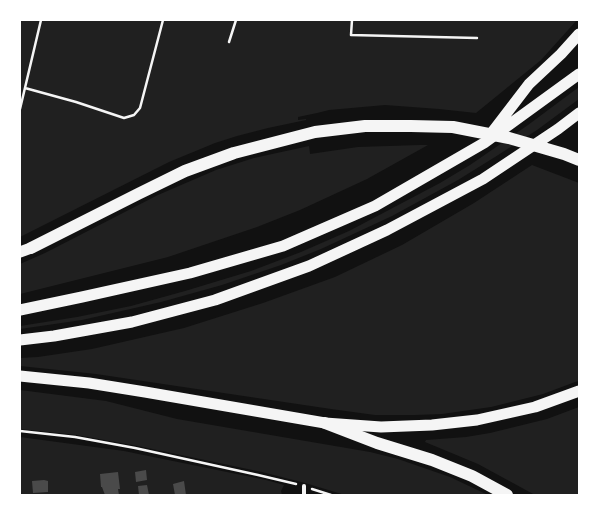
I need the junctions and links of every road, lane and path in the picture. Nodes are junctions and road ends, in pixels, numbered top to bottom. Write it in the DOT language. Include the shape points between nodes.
graph roads {
  1 [pos="41,20"];
  2 [pos="163,20"];
  3 [pos="236,20"];
  4 [pos="352,20"];
  5 [pos="579,34"];
  6 [pos="477,38"];
  7 [pos="229,42"];
  8 [pos="579,74"];
  9 [pos="25,88"];
  10 [pos="20,109"];
  11 [pos="579,113"];
  12 [pos="484,143"];
  13 [pos="579,160"];
  14 [pos="25,250"];
  15 [pos="20,310"];
  16 [pos="20,340"];
  17 [pos="20,376"];
  18 [pos="579,391"];
  19 [pos="325,423"];
  20 [pos="20,432"];
  21 [pos="304,486"];
  22 [pos="304,495"];
  23 [pos="331,495"];
  24 [pos="507,495"];
  1 -- 9 [label="path"];
  2 -- 9 [label="path" via="140,108 134,115 124,118"];
  3 -- 7 [label="path"];
  4 -- 6 [label="path" via="351,35"];
  5 -- 12 [label="highway" via="529,84"];
  8 -- 12 [label="highway"];
  9 -- 10 [label="path"];
  11 -- 16 [label="highway" via="483,179 387,230 309,266 216,300 132,322"];
  12 -- 15 [label="highway" via="375,206 283,246 190,273"];
  13 -- 14 [label="highway" via="508,138 453,127 365,126 315,132 234,153 185,171"];
  17 -- 19 [label="highway" via="145,392"];
  18 -- 19 [label="highway" via="535,407 477,420 388,426"];
  19 -- 24 [label="highway" via="432,460 472,476"];
  20 -- 21 [label="path" via="135,448"];
  21 -- 22 [label="street"];
  21 -- 23 [label="path"];
}
